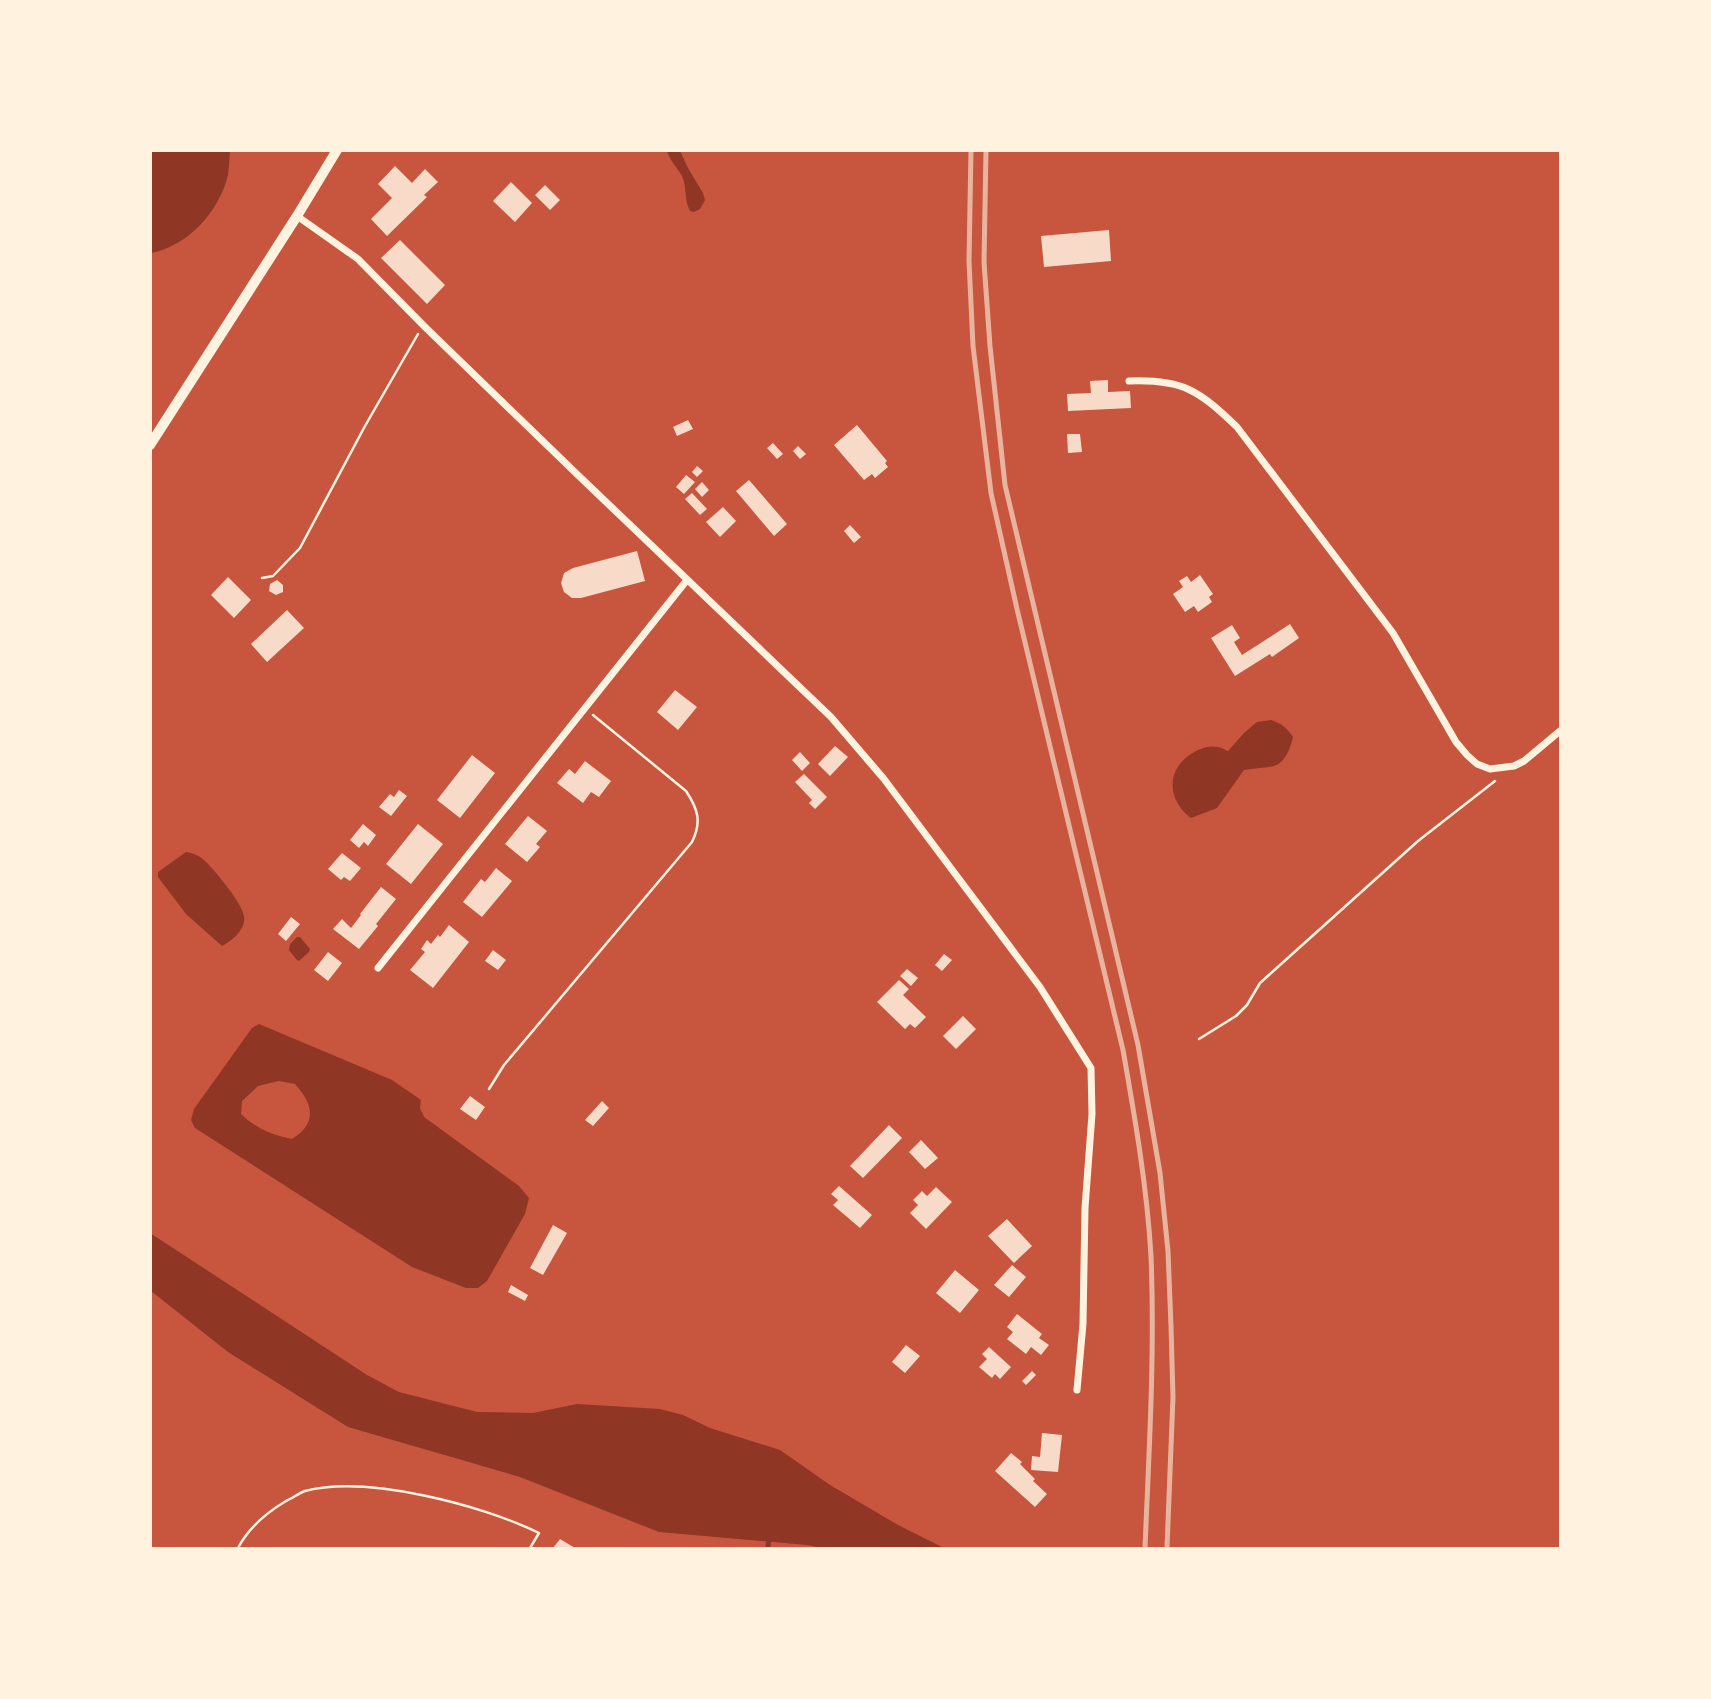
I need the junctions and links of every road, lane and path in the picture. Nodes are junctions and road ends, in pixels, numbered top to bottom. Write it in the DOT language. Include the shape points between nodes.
graph roads {
  1 [pos="337,150"];
  2 [pos="297,216"];
  3 [pos="424,326"];
  4 [pos="1129,381"];
  5 [pos="150,445"];
  6 [pos="262,578"];
  7 [pos="687,580"];
  8 [pos="585,708"];
  9 [pos="1560,732"];
  10 [pos="1514,766"];
  11 [pos="378,968"];
  12 [pos="1199,1039"];
  13 [pos="489,1089"];
  14 [pos="1077,1390"];
  15 [pos="237,1549"];
  16 [pos="530,1549"];
  1 -- 2 [label="street"];
  2 -- 3 [label="street" via="358,259"];
  2 -- 5 [label="street"];
  3 -- 6 [label="path" via="300,548 273,576"];
  3 -- 7 [label="street"];
  4 -- 10 [label="street" via="1184,386 1237,427 1392,633 1456,741 1477,764 1490,769"];
  7 -- 8 [label="street"];
  7 -- 14 [label="street" via="831,717 884,779 1040,987 1091,1068"];
  8 -- 11 [label="street"];
  8 -- 13 [label="path" via="686,791 698,817 697,832"];
  9 -- 10 [label="street"];
  10 -- 12 [label="path" via="1418,842 1280,965 1236,1016"];
  15 -- 16 [label="path" via="266,1513 302,1492 334,1486 430,1497 485,1512 539,1533"];
}
